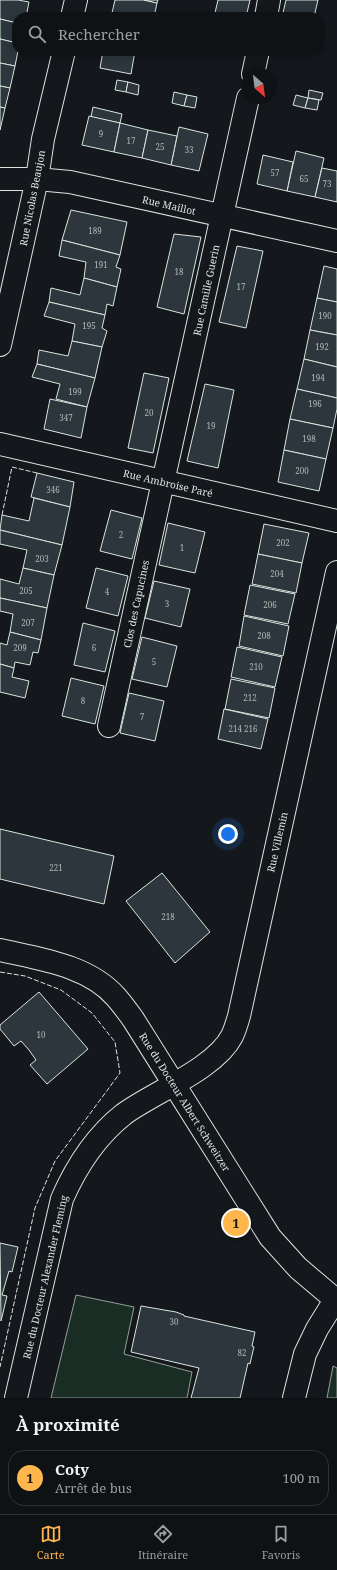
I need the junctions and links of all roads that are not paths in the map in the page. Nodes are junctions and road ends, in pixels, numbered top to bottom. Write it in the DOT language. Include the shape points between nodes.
graph roads {
  1 [pos="76,0"];
  2 [pos="269,0"];
  3 [pos="73,12"];
  4 [pos="267,12"];
  5 [pos="63,56"];
  6 [pos="257,56"];
  7 [pos="254,68"];
  8 [pos="247,104"];
  9 [pos="0,179"];
  10 [pos="37,179"];
  11 [pos="222,217"];
  12 [pos="337,241"];
  13 [pos="0,346"];
  14 [pos="0,444"];
  15 [pos="163,482"];
  16 [pos="337,521"];
  17 [pos="337,572"];
  18 [pos="109,726"];
  19 [pos="0,950"];
  20 [pos="173,1083"];
  21 [pos="336,1300"];
  22 [pos="16,1398"];
  23 [pos="294,1398"];
  1 -- 3 [label="street"];
  2 -- 4 [label="street"];
  5 -- 10 [label="street, Rue Nicolas Beaujon" via="43,139"];
  6 -- 7 [label="street"];
  8 -- 11 [label="street, Rue Camille Guerin"];
  9 -- 10 [label="street, Rue Maillot"];
  10 -- 11 [label="street, Rue Maillot" via="70,182"];
  10 -- 13 [label="street, Rue Nicolas Beaujon"];
  11 -- 12 [label="street, Rue Maillot"];
  11 -- 15 [label="street, Rue Camille Guerin"];
  14 -- 15 [label="street, Rue Ambroise Paré"];
  15 -- 16 [label="street, Rue Ambroise Paré"];
  15 -- 18 [label="street, Clos des Capucines"];
  17 -- 20 [label="street, Rue Villemin" via="236,1027 220,1052"];
  19 -- 20 [label="street, Rue du Docteur Albert Schweitzer" via="52,962 81,972 99,982 116,996 133,1019"];
  20 -- 21 [label="street, Rue du Docteur Albert Schweitzer" via="270,1237 298,1268"];
  20 -- 22 [label="street, Rue du Docteur Alexander Fleming" via="125,1114 108,1129 71,1178 62,1199"];
  21 -- 23 [label="street" via="317,1329 305,1354"];
}
